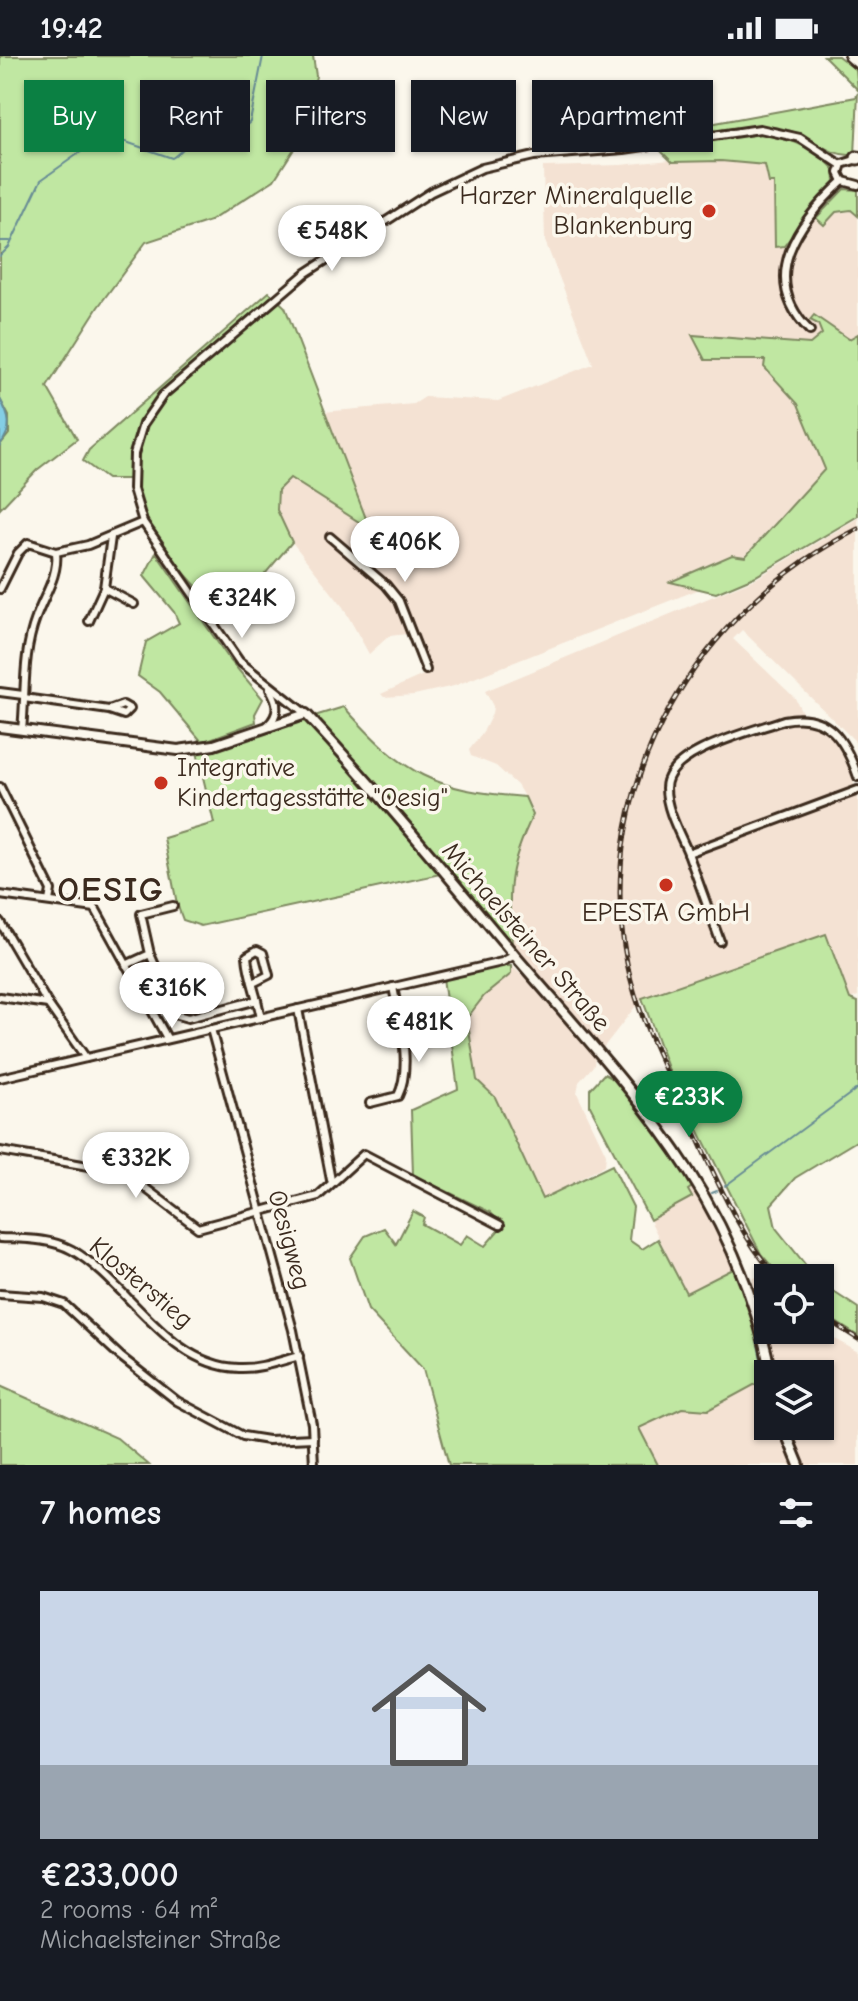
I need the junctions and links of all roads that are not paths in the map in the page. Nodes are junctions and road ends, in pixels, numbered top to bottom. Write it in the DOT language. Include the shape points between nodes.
graph roads {
  1 [pos="851,56"];
  2 [pos="858,62"];
  3 [pos="858,158"];
  4 [pos="841,165"];
  5 [pos="843,181"];
  6 [pos="858,185"];
  7 [pos="810,331"];
  8 [pos="143,522"];
  9 [pos="111,537"];
  10 [pos="330,537"];
  11 [pos="56,552"];
  12 [pos="104,588"];
  13 [pos="0,589"];
  14 [pos="134,604"];
  15 [pos="89,621"];
  16 [pos="426,670"];
  17 [pos="268,686"];
  18 [pos="0,692"];
  19 [pos="24,696"];
  20 [pos="109,710"];
  21 [pos="306,714"];
  22 [pos="266,726"];
  23 [pos="0,727"];
  24 [pos="22,730"];
  25 [pos="858,777"];
  26 [pos="0,787"];
  27 [pos="858,790"];
  28 [pos="688,853"];
  29 [pos="0,895"];
  30 [pos="49,901"];
  31 [pos="173,906"];
  32 [pos="0,922"];
  33 [pos="720,941"];
  34 [pos="150,954"];
  35 [pos="515,955"];
  36 [pos="126,965"];
  37 [pos="253,983"];
  38 [pos="393,987"];
  39 [pos="0,997"];
  40 [pos="257,1000"];
  41 [pos="48,1004"];
  42 [pos="298,1009"];
  43 [pos="261,1018"];
  44 [pos="211,1029"];
  45 [pos="167,1038"];
  46 [pos="86,1058"];
  47 [pos="0,1078"];
  48 [pos="370,1103"];
  49 [pos="0,1151"];
  50 [pos="331,1180"];
  51 [pos="260,1211"];
  52 [pos="500,1225"];
  53 [pos="0,1238"];
  54 [pos="0,1294"];
  55 [pos="299,1356"];
  56 [pos="768,1360"];
  57 [pos="313,1438"];
  58 [pos="789,1440"];
  59 [pos="314,1465"];
  60 [pos="799,1465"];
  1 -- 2 [label="highway"];
  3 -- 4 [label="street"];
  4 -- 5 [label="street"];
  4 -- 8 [label="street" via="793,135 747,129 649,146 519,159 446,183 294,282 163,395 143,424 134,454 132,482"];
  5 -- 6 [label="street"];
  5 -- 7 [label="street" via="800,230 787,255 787,293"];
  8 -- 9 [label="street"];
  8 -- 17 [label="street" via="229,648"];
  9 -- 11 [label="street"];
  9 -- 12 [label="street"];
  10 -- 16 [label="street" via="399,601"];
  11 -- 13 [label="street" via="24,546"];
  11 -- 19 [label="street" via="52,580 27,647"];
  12 -- 14 [label="street"];
  12 -- 15 [label="street"];
  17 -- 21 [label="street"];
  17 -- 22 [label="street" via="277,705"];
  18 -- 19 [label="street"];
  19 -- 20 [label="street"];
  19 -- 24 [label="street"];
  21 -- 22 [label="street"];
  21 -- 35 [label="street, Michaelsteiner Straße"];
  22 -- 24 [label="street" via="206,747 178,750"];
  23 -- 24 [label="street"];
  25 -- 28 [label="street" via="835,730 806,718 784,720 684,758 669,773 666,792"];
  26 -- 30 [label="street" via="51,890"];
  27 -- 28 [label="street"];
  28 -- 33 [label="street"];
  29 -- 30 [label="street"];
  30 -- 36 [label="street" via="95,908"];
  31 -- 34 [label="street" via="141,914"];
  32 -- 41 [label="street"];
  34 -- 36 [label="street"];
  34 -- 40 [label="street" via="170,1005 182,1018"];
  35 -- 38 [label="street"];
  35 -- 56 [label="street, Michaelsteiner Straße" via="687,1164 749,1285"];
  36 -- 45 [label="street"];
  37 -- 37 [label="street" via="247,956 257,950 263,953 269,975"];
  37 -- 40 [label="street"];
  38 -- 42 [label="street"];
  38 -- 48 [label="street" via="403,1079 398,1096"];
  39 -- 41 [label="street"];
  40 -- 43 [label="street"];
  41 -- 46 [label="street"];
  42 -- 43 [label="street"];
  42 -- 50 [label="street"];
  43 -- 44 [label="street"];
  44 -- 45 [label="street"];
  44 -- 51 [label="street, Oesigweg"];
  45 -- 46 [label="street"];
  46 -- 47 [label="street"];
  49 -- 51 [label="street" via="124,1172 198,1228"];
  50 -- 51 [label="street" via="318,1196"];
  50 -- 52 [label="street" via="364,1154"];
  51 -- 55 [label="street, Oesigweg"];
  53 -- 55 [label="street, Klosterstieg" via="40,1240 72,1250 170,1338 219,1365 252,1368"];
  54 -- 57 [label="street" via="64,1304 137,1371 228,1429 257,1439"];
  55 -- 57 [label="street, Oesigweg"];
  57 -- 59 [label="street, Oesigweg"];
  58 -- 60 [label="street"];
}
